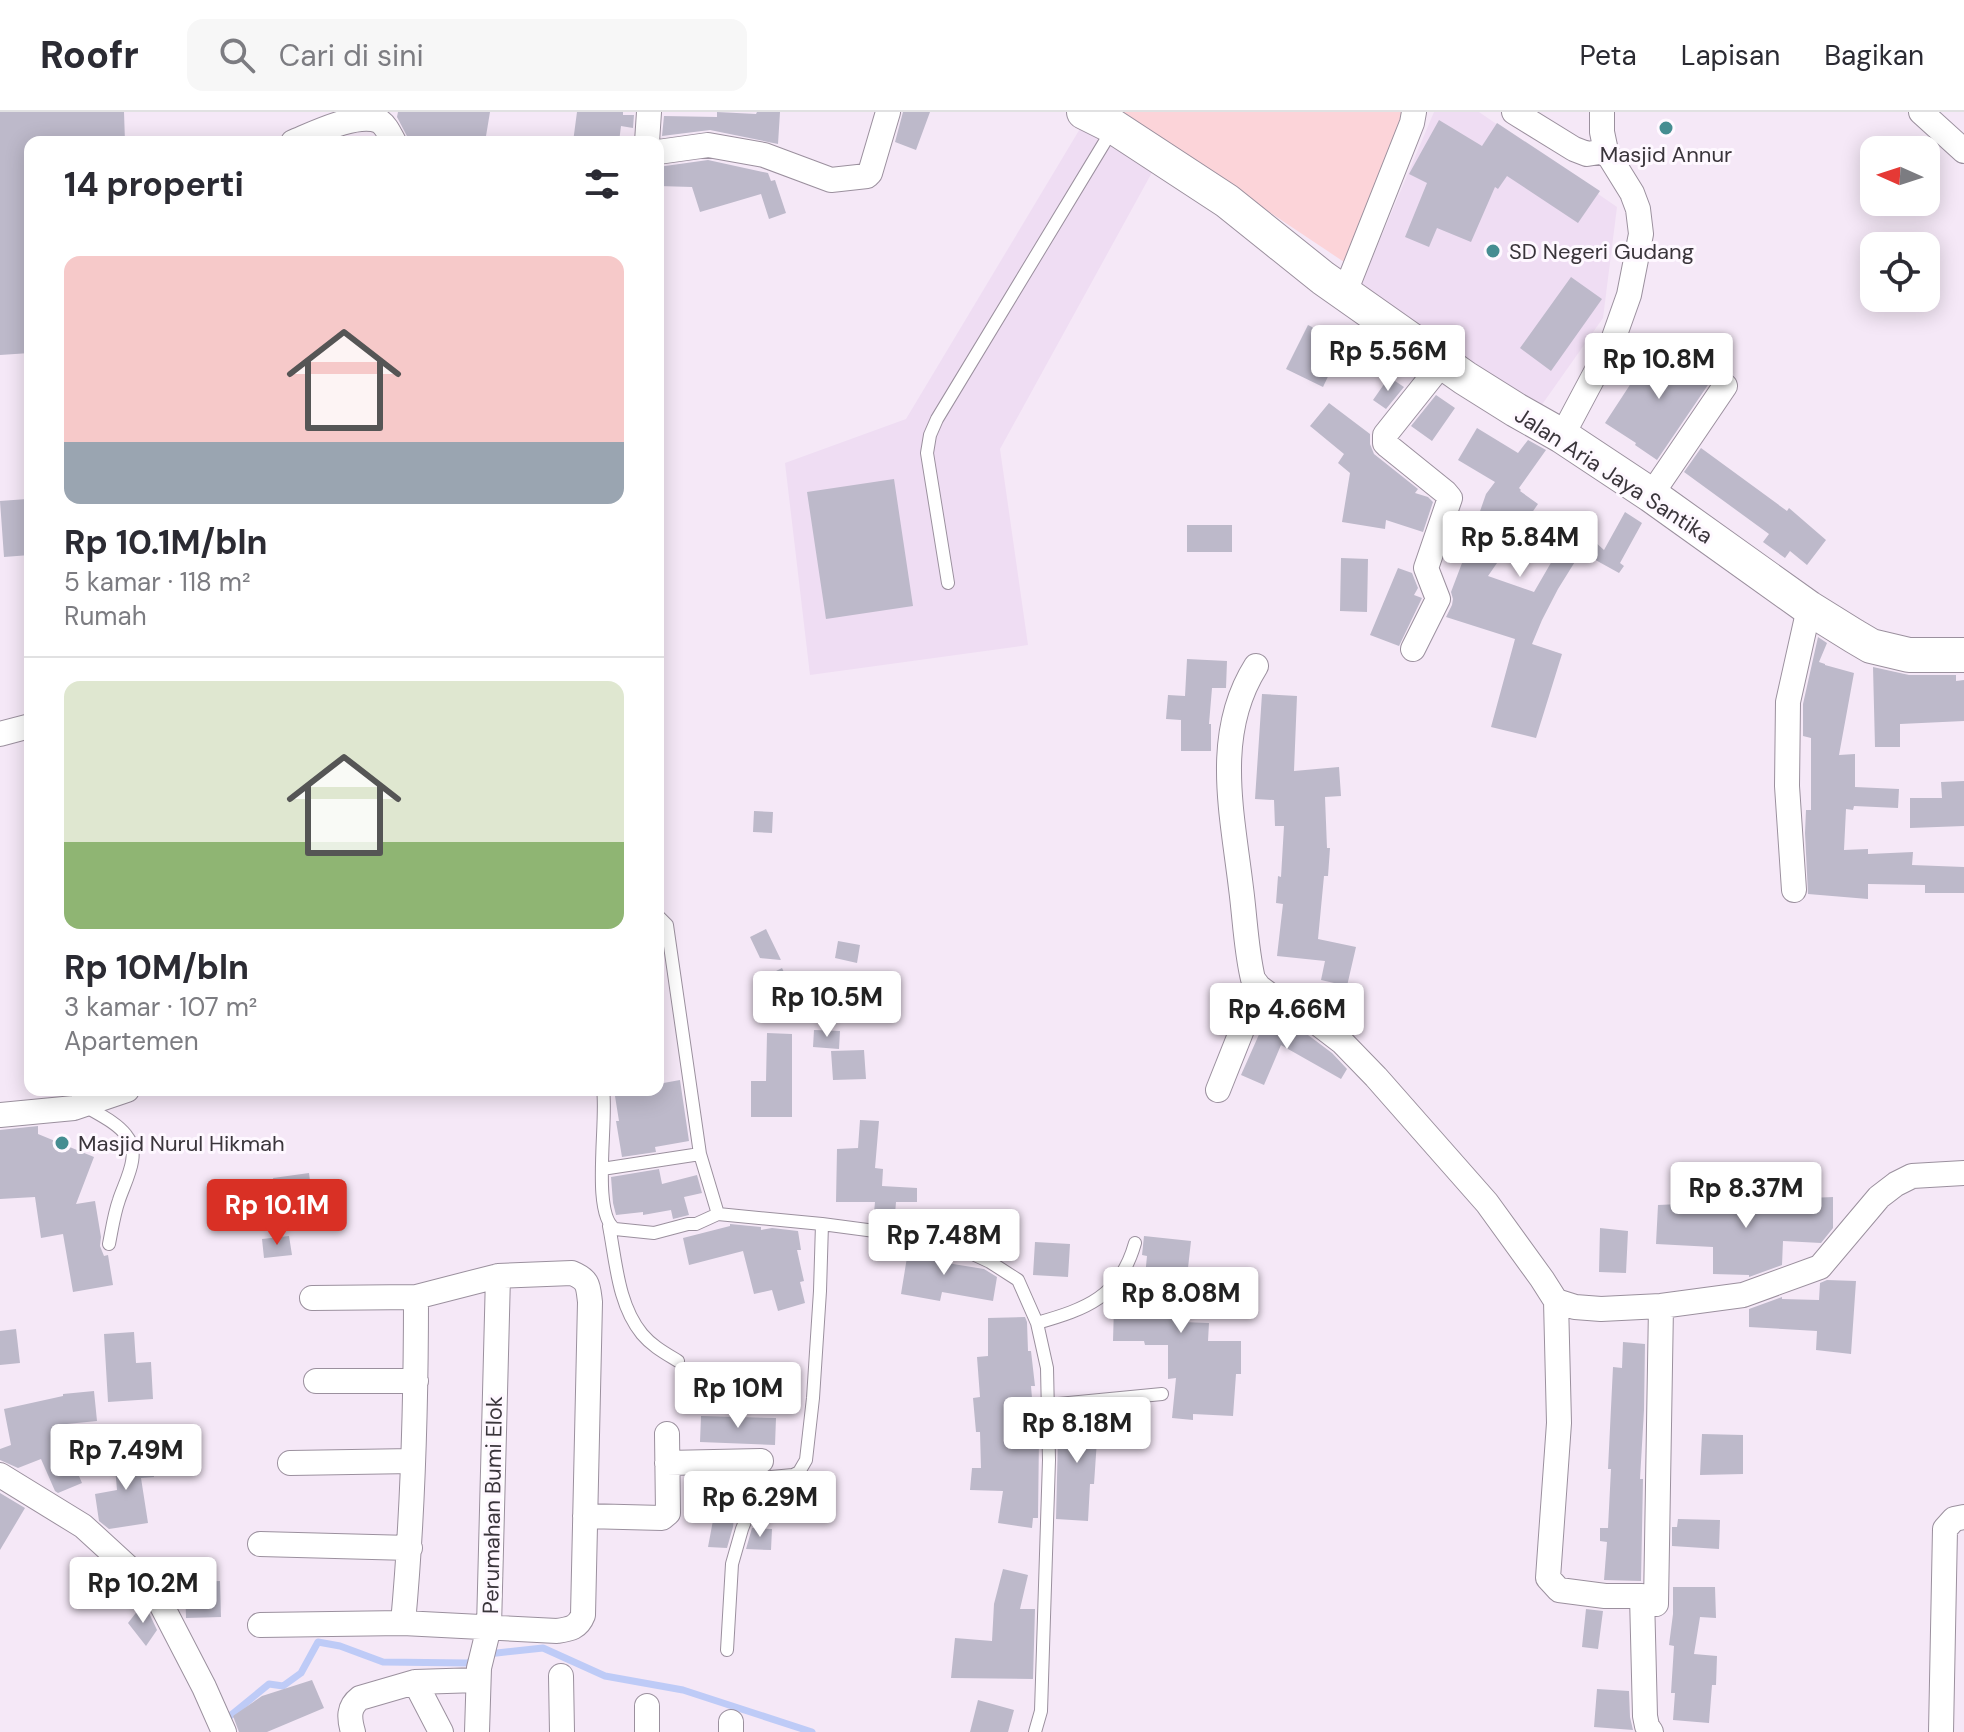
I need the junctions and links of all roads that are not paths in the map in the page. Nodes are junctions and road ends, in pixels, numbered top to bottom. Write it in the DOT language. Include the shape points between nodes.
graph roads {
  1 [pos="649,112"];
  2 [pos="888,112"];
  3 [pos="1414,112"];
  4 [pos="1514,112"];
  5 [pos="1602,112"];
  6 [pos="1921,112"];
  7 [pos="1099,120"];
  8 [pos="308,136"];
  9 [pos="390,136"];
  10 [pos="647,136"];
  11 [pos="664,151"];
  12 [pos="1606,151"];
  13 [pos="1964,151"];
  14 [pos="1345,292"];
  15 [pos="1444,361"];
  16 [pos="1725,386"];
  17 [pos="1562,436"];
  18 [pos="1651,495"];
  19 [pos="948,583"];
  20 [pos="1809,608"];
  21 [pos="1413,649"];
  22 [pos="1964,655"];
  23 [pos="1256,666"];
  24 [pos="24,728"];
  25 [pos="0,734"];
  26 [pos="1794,890"];
  27 [pos="664,922"];
  28 [pos="1259,987"];
  29 [pos="1218,1090"];
  30 [pos="109,1096"];
  31 [pos="604,1096"];
  32 [pos="83,1105"];
  33 [pos="0,1115"];
  34 [pos="700,1154"];
  35 [pos="602,1169"];
  36 [pos="1964,1173"];
  37 [pos="718,1214"];
  38 [pos="822,1224"];
  39 [pos="609,1226"];
  40 [pos="1135,1243"];
  41 [pos="109,1244"];
  42 [pos="498,1276"];
  43 [pos="416,1297"];
  44 [pos="312,1298"];
  45 [pos="1556,1301"];
  46 [pos="1661,1306"];
  47 [pos="1037,1323"];
  48 [pos="678,1361"];
  49 [pos="316,1381"];
  50 [pos="416,1381"];
  51 [pos="1162,1394"];
  52 [pos="1048,1405"];
  53 [pos="667,1434"];
  54 [pos="413,1461"];
  55 [pos="761,1461"];
  56 [pos="290,1463"];
  57 [pos="667,1463"];
  58 [pos="0,1475"];
  59 [pos="585,1516"];
  60 [pos="1964,1517"];
  61 [pos="260,1544"];
  62 [pos="410,1548"];
  63 [pos="1656,1604"];
  64 [pos="403,1623"];
  65 [pos="260,1625"];
  66 [pos="727,1650"];
  67 [pos="483,1655"];
  68 [pos="561,1676"];
  69 [pos="415,1682"];
  70 [pos="647,1706"];
  71 [pos="224,1732"];
  72 [pos="353,1732"];
  73 [pos="441,1732"];
  74 [pos="477,1732"];
  75 [pos="562,1732"];
  76 [pos="647,1732"];
  77 [pos="1035,1732"];
  78 [pos="1651,1732"];
  79 [pos="1941,1732"];
  1 -- 10 [label="street"];
  2 -- 11 [label="street" via="867,176 831,180 764,155 708,145"];
  3 -- 14 [label="street"];
  4 -- 12 [label="street" via="1574,149 1587,154"];
  5 -- 12 [label="street"];
  6 -- 13 [label="street"];
  7 -- 14 [label="street, Jalan Aria Jaya Santika" via="1227,201"];
  7 -- 19 [label="lane" via="930,435 927,453"];
  8 -- 9 [label="street" via="368,116 382,122"];
  12 -- 17 [label="street" via="1632,193 1641,234 1613,340"];
  14 -- 15 [label="street, Jalan Aria Jaya Santika"];
  15 -- 17 [label="street, Jalan Aria Jaya Santika"];
  15 -- 21 [label="street" via="1385,435 1388,446 1450,498 1426,568 1438,599"];
  16 -- 18 [label="street"];
  17 -- 18 [label="street, Jalan Aria Jaya Santika"];
  18 -- 20 [label="street, Jalan Aria Jaya Santika"];
  20 -- 22 [label="street, Jalan Aria Jaya Santika" via="1871,646 1909,655"];
  20 -- 26 [label="street" via="1788,702"];
  23 -- 28 [label="street" via="1241,695 1229,746 1251,971"];
  24 -- 25 [label="street"];
  27 -- 34 [label="lane"];
  28 -- 29 [label="street"];
  28 -- 45 [label="street" via="1342,1042 1376,1077 1487,1203"];
  30 -- 32 [label="street"];
  31 -- 35 [label="lane"];
  32 -- 33 [label="street"];
  32 -- 41 [label="lane" via="109,1120 132,1145"];
  34 -- 35 [label="lane"];
  34 -- 37 [label="lane"];
  35 -- 39 [label="lane"];
  36 -- 46 [label="street" via="1912,1176 1896,1184 1820,1267 1743,1295"];
  37 -- 38 [label="lane"];
  37 -- 39 [label="lane" via="654,1233"];
  38 -- 47 [label="lane" via="960,1248 1018,1280"];
  38 -- 66 [label="lane" via="806,1460 799,1472 771,1477 757,1491 732,1564"];
  39 -- 48 [label="lane" via="633,1321 656,1348"];
  40 -- 47 [label="lane" via="1125,1272 1099,1299"];
  42 -- 43 [label="street"];
  42 -- 59 [label="street" via="572,1273 588,1286"];
  42 -- 67 [label="street, Perumahan Bumi Elok"];
  43 -- 44 [label="street"];
  43 -- 50 [label="street"];
  45 -- 46 [label="street" via="1601,1309"];
  45 -- 78 [label="street" via="1559,1423 1548,1578 1559,1590 1642,1596 1645,1716"];
  46 -- 63 [label="street"];
  47 -- 52 [label="lane"];
  49 -- 50 [label="street"];
  50 -- 54 [label="street"];
  51 -- 52 [label="lane"];
  52 -- 77 [label="lane" via="1041,1711"];
  53 -- 57 [label="street"];
  54 -- 56 [label="street"];
  54 -- 62 [label="street"];
  55 -- 57 [label="street"];
  57 -- 59 [label="street" via="668,1513 662,1518"];
  58 -- 71 [label="street" via="83,1526 161,1604"];
  59 -- 67 [label="street" via="580,1623"];
  60 -- 79 [label="street" via="1945,1529"];
  61 -- 62 [label="street"];
  62 -- 64 [label="street"];
  64 -- 65 [label="street"];
  64 -- 67 [label="street"];
  67 -- 69 [label="street"];
  67 -- 74 [label="street, Perumahan Bumi Elok"];
  68 -- 75 [label="street"];
  69 -- 72 [label="street" via="360,1698 353,1704"];
  69 -- 73 [label="street"];
  70 -- 76 [label="street"];
}
